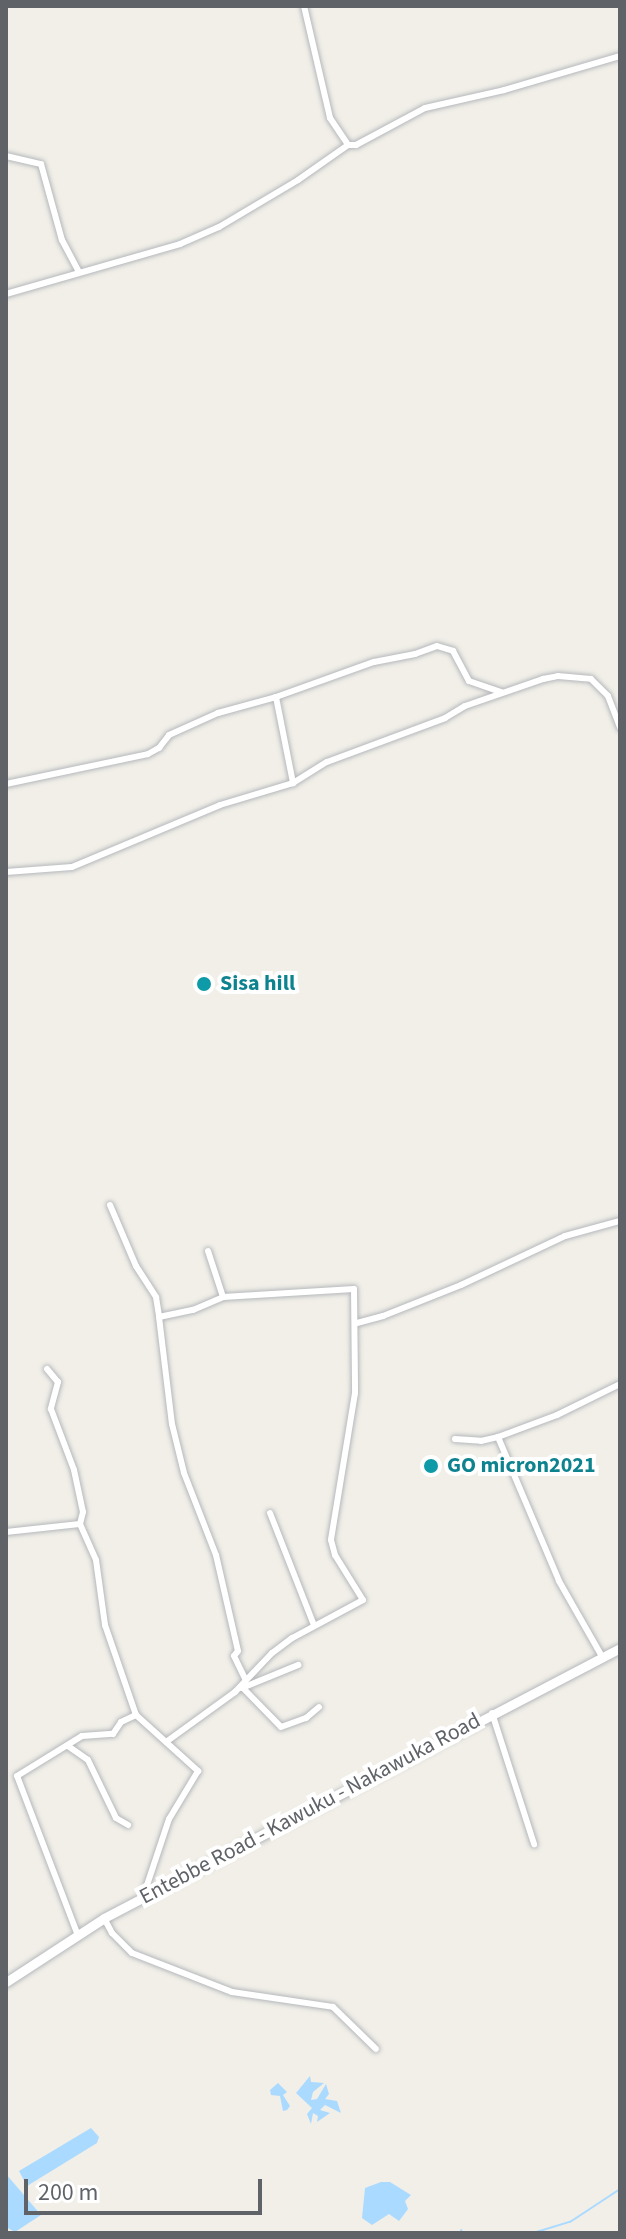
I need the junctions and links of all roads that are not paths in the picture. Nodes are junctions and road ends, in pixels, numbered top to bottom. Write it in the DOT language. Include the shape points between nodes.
graph roads {
  1 [pos="304,6"];
  2 [pos="620,56"];
  3 [pos="348,145"];
  4 [pos="6,156"];
  5 [pos="79,272"];
  6 [pos="6,294"];
  7 [pos="501,692"];
  8 [pos="276,697"];
  9 [pos="620,728"];
  10 [pos="293,783"];
  11 [pos="6,784"];
  12 [pos="6,872"];
  13 [pos="110,1205"];
  14 [pos="620,1221"];
  15 [pos="208,1251"];
  16 [pos="223,1297"];
  17 [pos="159,1317"];
  18 [pos="357,1323"];
  19 [pos="47,1369"];
  20 [pos="620,1384"];
  21 [pos="498,1437"];
  22 [pos="455,1439"];
  23 [pos="270,1513"];
  24 [pos="80,1524"];
  25 [pos="6,1532"];
  26 [pos="314,1625"];
  27 [pos="620,1648"];
  28 [pos="603,1658"];
  29 [pos="298,1665"];
  30 [pos="245,1679"];
  31 [pos="243,1688"];
  32 [pos="235,1692"];
  33 [pos="319,1707"];
  34 [pos="492,1713"];
  35 [pos="136,1715"];
  36 [pos="166,1742"];
  37 [pos="68,1746"];
  38 [pos="128,1825"];
  39 [pos="534,1844"];
  40 [pos="143,1897"];
  41 [pos="104,1918"];
  42 [pos="77,1933"];
  43 [pos="6,1982"];
  44 [pos="376,2049"];
  1 -- 3 [label="street" via="330,118"];
  2 -- 3 [label="street" via="425,108"];
  3 -- 5 [label="street" via="219,227 180,244"];
  4 -- 5 [label="street" via="41,164 62,240"];
  5 -- 6 [label="street"];
  7 -- 8 [label="street" via="469,681 453,651 437,646"];
  7 -- 9 [label="street" via="558,676 591,679 608,696"];
  7 -- 10 [label="street" via="327,762"];
  8 -- 10 [label="street"];
  8 -- 11 [label="street" via="172,733 148,754"];
  10 -- 12 [label="street" via="220,805 72,867"];
  13 -- 17 [label="street" via="136,1266 156,1297"];
  14 -- 18 [label="street" via="565,1236 438,1295"];
  15 -- 16 [label="street"];
  16 -- 17 [label="street"];
  16 -- 18 [label="street" via="354,1289"];
  17 -- 30 [label="street" via="172,1424 184,1473 216,1555 238,1651 234,1656"];
  18 -- 26 [label="street" via="355,1393 331,1540 363,1600"];
  19 -- 24 [label="street" via="58,1382 51,1409 74,1470 83,1512"];
  20 -- 21 [label="street"];
  21 -- 22 [label="street"];
  21 -- 28 [label="street" via="559,1581"];
  23 -- 26 [label="street"];
  24 -- 25 [label="street"];
  24 -- 35 [label="street" via="96,1560 105,1625"];
  26 -- 30 [label="street"];
  27 -- 28 [label="main road, Entebbe Road - Kawuku - Nakawuka Road"];
  28 -- 34 [label="main road, Entebbe Road - Kawuku - Nakawuka Road"];
  29 -- 31 [label="street"];
  30 -- 32 [label="street"];
  31 -- 32 [label="street"];
  31 -- 33 [label="street" via="281,1727"];
  32 -- 36 [label="street"];
  34 -- 39 [label="street"];
  34 -- 40 [label="main road, Entebbe Road - Kawuku - Nakawuka Road"];
  35 -- 36 [label="street"];
  35 -- 37 [label="street" via="121,1722 113,1734 82,1736"];
  36 -- 40 [label="street" via="199,1775 169,1819"];
  37 -- 38 [label="street" via="88,1760 116,1818"];
  37 -- 42 [label="street" via="19,1773 17,1780"];
  40 -- 41 [label="main road, Entebbe Road - Kawuku - Nakawuka Road"];
  41 -- 42 [label="main road, Entebbe Road - Kawuku - Nakawuka Road"];
  41 -- 44 [label="street" via="132,1953 232,1992 333,2007"];
  42 -- 43 [label="main road, Entebbe Road - Kawuku - Nakawuka Road"];
}
